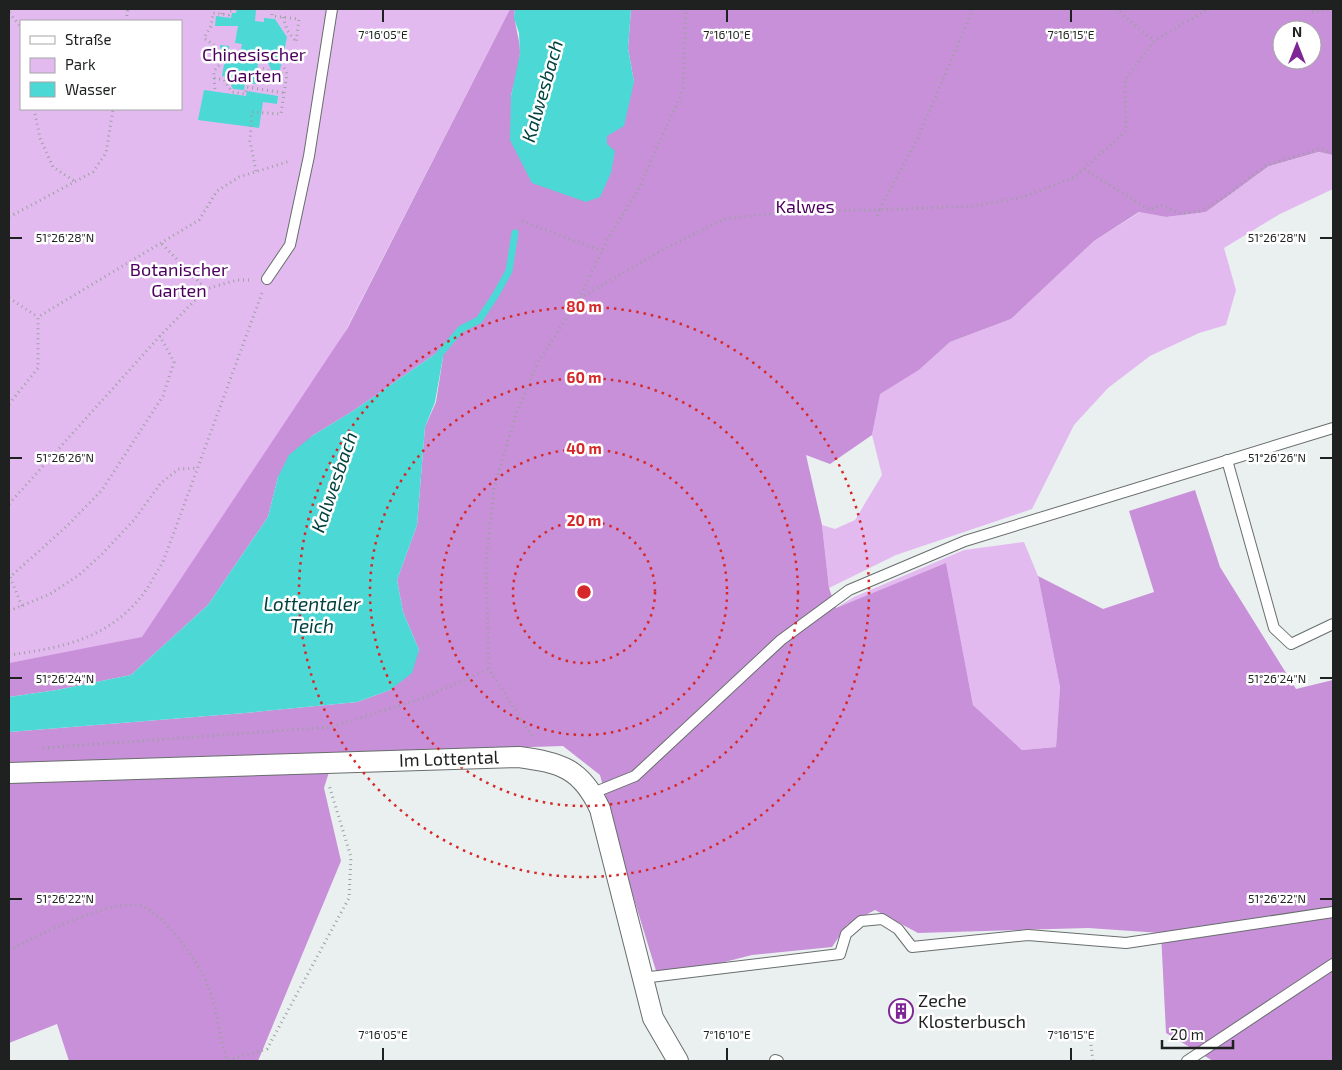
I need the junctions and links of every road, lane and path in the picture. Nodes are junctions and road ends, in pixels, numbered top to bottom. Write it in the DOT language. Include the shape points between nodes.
graph roads {
  1 [pos="223,9"];
  2 [pos="234,9"];
  3 [pos="272,9"];
  4 [pos="332,9"];
  5 [pos="686,9"];
  6 [pos="973,9"];
  7 [pos="1116,9"];
  8 [pos="1208,9"];
  9 [pos="1309,9"];
  10 [pos="1333,9"];
  11 [pos="10,11"];
  12 [pos="222,14"];
  13 [pos="283,17"];
  14 [pos="20,26"];
  15 [pos="1154,41"];
  16 [pos="283,65"];
  17 [pos="263,68"];
  18 [pos="286,74"];
  19 [pos="214,78"];
  20 [pos="215,90"];
  21 [pos="284,93"];
  22 [pos="34,110"];
  23 [pos="113,110"];
  24 [pos="1333,153"];
  25 [pos="309,156"];
  26 [pos="1084,169"];
  27 [pos="256,171"];
  28 [pos="74,182"];
  29 [pos="879,210"];
  30 [pos="9,217"];
  31 [pos="876,217"];
  32 [pos="522,221"];
  33 [pos="162,244"];
  34 [pos="602,251"];
  35 [pos="267,279"];
  36 [pos="206,288"];
  37 [pos="9,298"];
  38 [pos="579,299"];
  39 [pos="38,317"];
  40 [pos="160,336"];
  41 [pos="9,404"];
  42 [pos="1333,428"];
  43 [pos="1227,460"];
  44 [pos="198,468"];
  45 [pos="9,504"];
  46 [pos="22,606"];
  47 [pos="9,611"];
  48 [pos="1333,624"];
  49 [pos="9,655"];
  50 [pos="488,669"];
  51 [pos="38,748"];
  52 [pos="546,761"];
  53 [pos="324,764"];
  54 [pos="9,773"];
  55 [pos="593,793"];
  56 [pos="1333,912"];
  57 [pos="9,950"];
  58 [pos="1333,964"];
  59 [pos="642,978"];
  60 [pos="1089,1030"];
  61 [pos="678,1061"];
  62 [pos="1093,1061"];
  63 [pos="1186,1061"];
  1 -- 12 [label="path"];
  2 -- 12 [label="path" via="230,15"];
  3 -- 13 [label="path" via="272,16"];
  4 -- 25 [label="lane"];
  5 -- 34 [label="path" via="683,90 638,190"];
  6 -- 29 [label="path" via="919,136"];
  7 -- 15 [label="path"];
  8 -- 15 [label="path"];
  9 -- 10 [label="path" via="1311,12"];
  11 -- 14 [label="path"];
  12 -- 19 [label="path" via="213,13 211,26 204,38 215,46 217,53 226,57 214,71"];
  13 -- 13 [label="path" via="299,19 296,43 287,30"];
  15 -- 26 [label="path" via="1125,80 1126,132"];
  16 -- 18 [label="path"];
  17 -- 18 [label="path"];
  18 -- 21 [label="path"];
  19 -- 20 [label="path"];
  19 -- 21 [label="path" via="224,80 232,92 245,94 247,87"];
  21 -- 27 [label="path" via="281,114 252,112 250,127"];
  22 -- 28 [label="path" via="40,138 54,167"];
  23 -- 28 [label="path" via="106,153 93,172"];
  24 -- 26 [label="path" via="1319,149 1266,166 1200,211 1181,214 1161,205 1150,210"];
  25 -- 27 [label="path"];
  25 -- 35 [label="lane" via="290,245"];
  26 -- 29 [label="path" via="1075,177 1020,198 972,206"];
  27 -- 33 [label="path" via="217,191 199,220"];
  28 -- 30 [label="path"];
  29 -- 31 [label="path"];
  29 -- 38 [label="path" via="795,211 724,219 666,248"];
  32 -- 34 [label="path"];
  33 -- 36 [label="path"];
  33 -- 39 [label="path"];
  34 -- 38 [label="path"];
  35 -- 36 [label="path" via="237,280"];
  35 -- 44 [label="path"];
  36 -- 40 [label="path"];
  37 -- 39 [label="path"];
  38 -- 50 [label="path" via="538,362 516,414 494,488 486,564"];
  39 -- 41 [label="path" via="38,368"];
  40 -- 45 [label="path"];
  40 -- 46 [label="path" via="174,362 162,396 102,490 10,577"];
  42 -- 43 [label="lane"];
  43 -- 48 [label="lane" via="1274,628 1291,644"];
  43 -- 55 [label="lane" via="964,541 849,590 781,640 635,776"];
  44 -- 46 [label="path" via="178,469 160,484 134,520 79,575 50,594"];
  44 -- 49 [label="path" via="162,562 141,598 121,618 97,634 54,649"];
  46 -- 47 [label="path"];
  50 -- 51 [label="path" via="423,698 331,727"];
  50 -- 52 [label="path"];
  52 -- 53 [label="street, Im Lottental" via="519,757"];
  52 -- 55 [label="street, Im Lottental" via="573,771"];
  53 -- 54 [label="street, Im Lottental"];
  53 -- 57 [label="path" via="352,857 349,898 267,1049 227,1060 208,986 200,970 186,947 164,923 142,906 117,905 52,928"];
  55 -- 59 [label="street, Im Lottental" via="620,882"];
  56 -- 59 [label="lane" via="1126,944 1028,935 912,947 898,929 882,919 861,921 846,934 840,954"];
  58 -- 63 [label="lane"];
  59 -- 61 [label="street, Im Lottental" via="653,1018"];
  60 -- 62 [label="path"];
}
